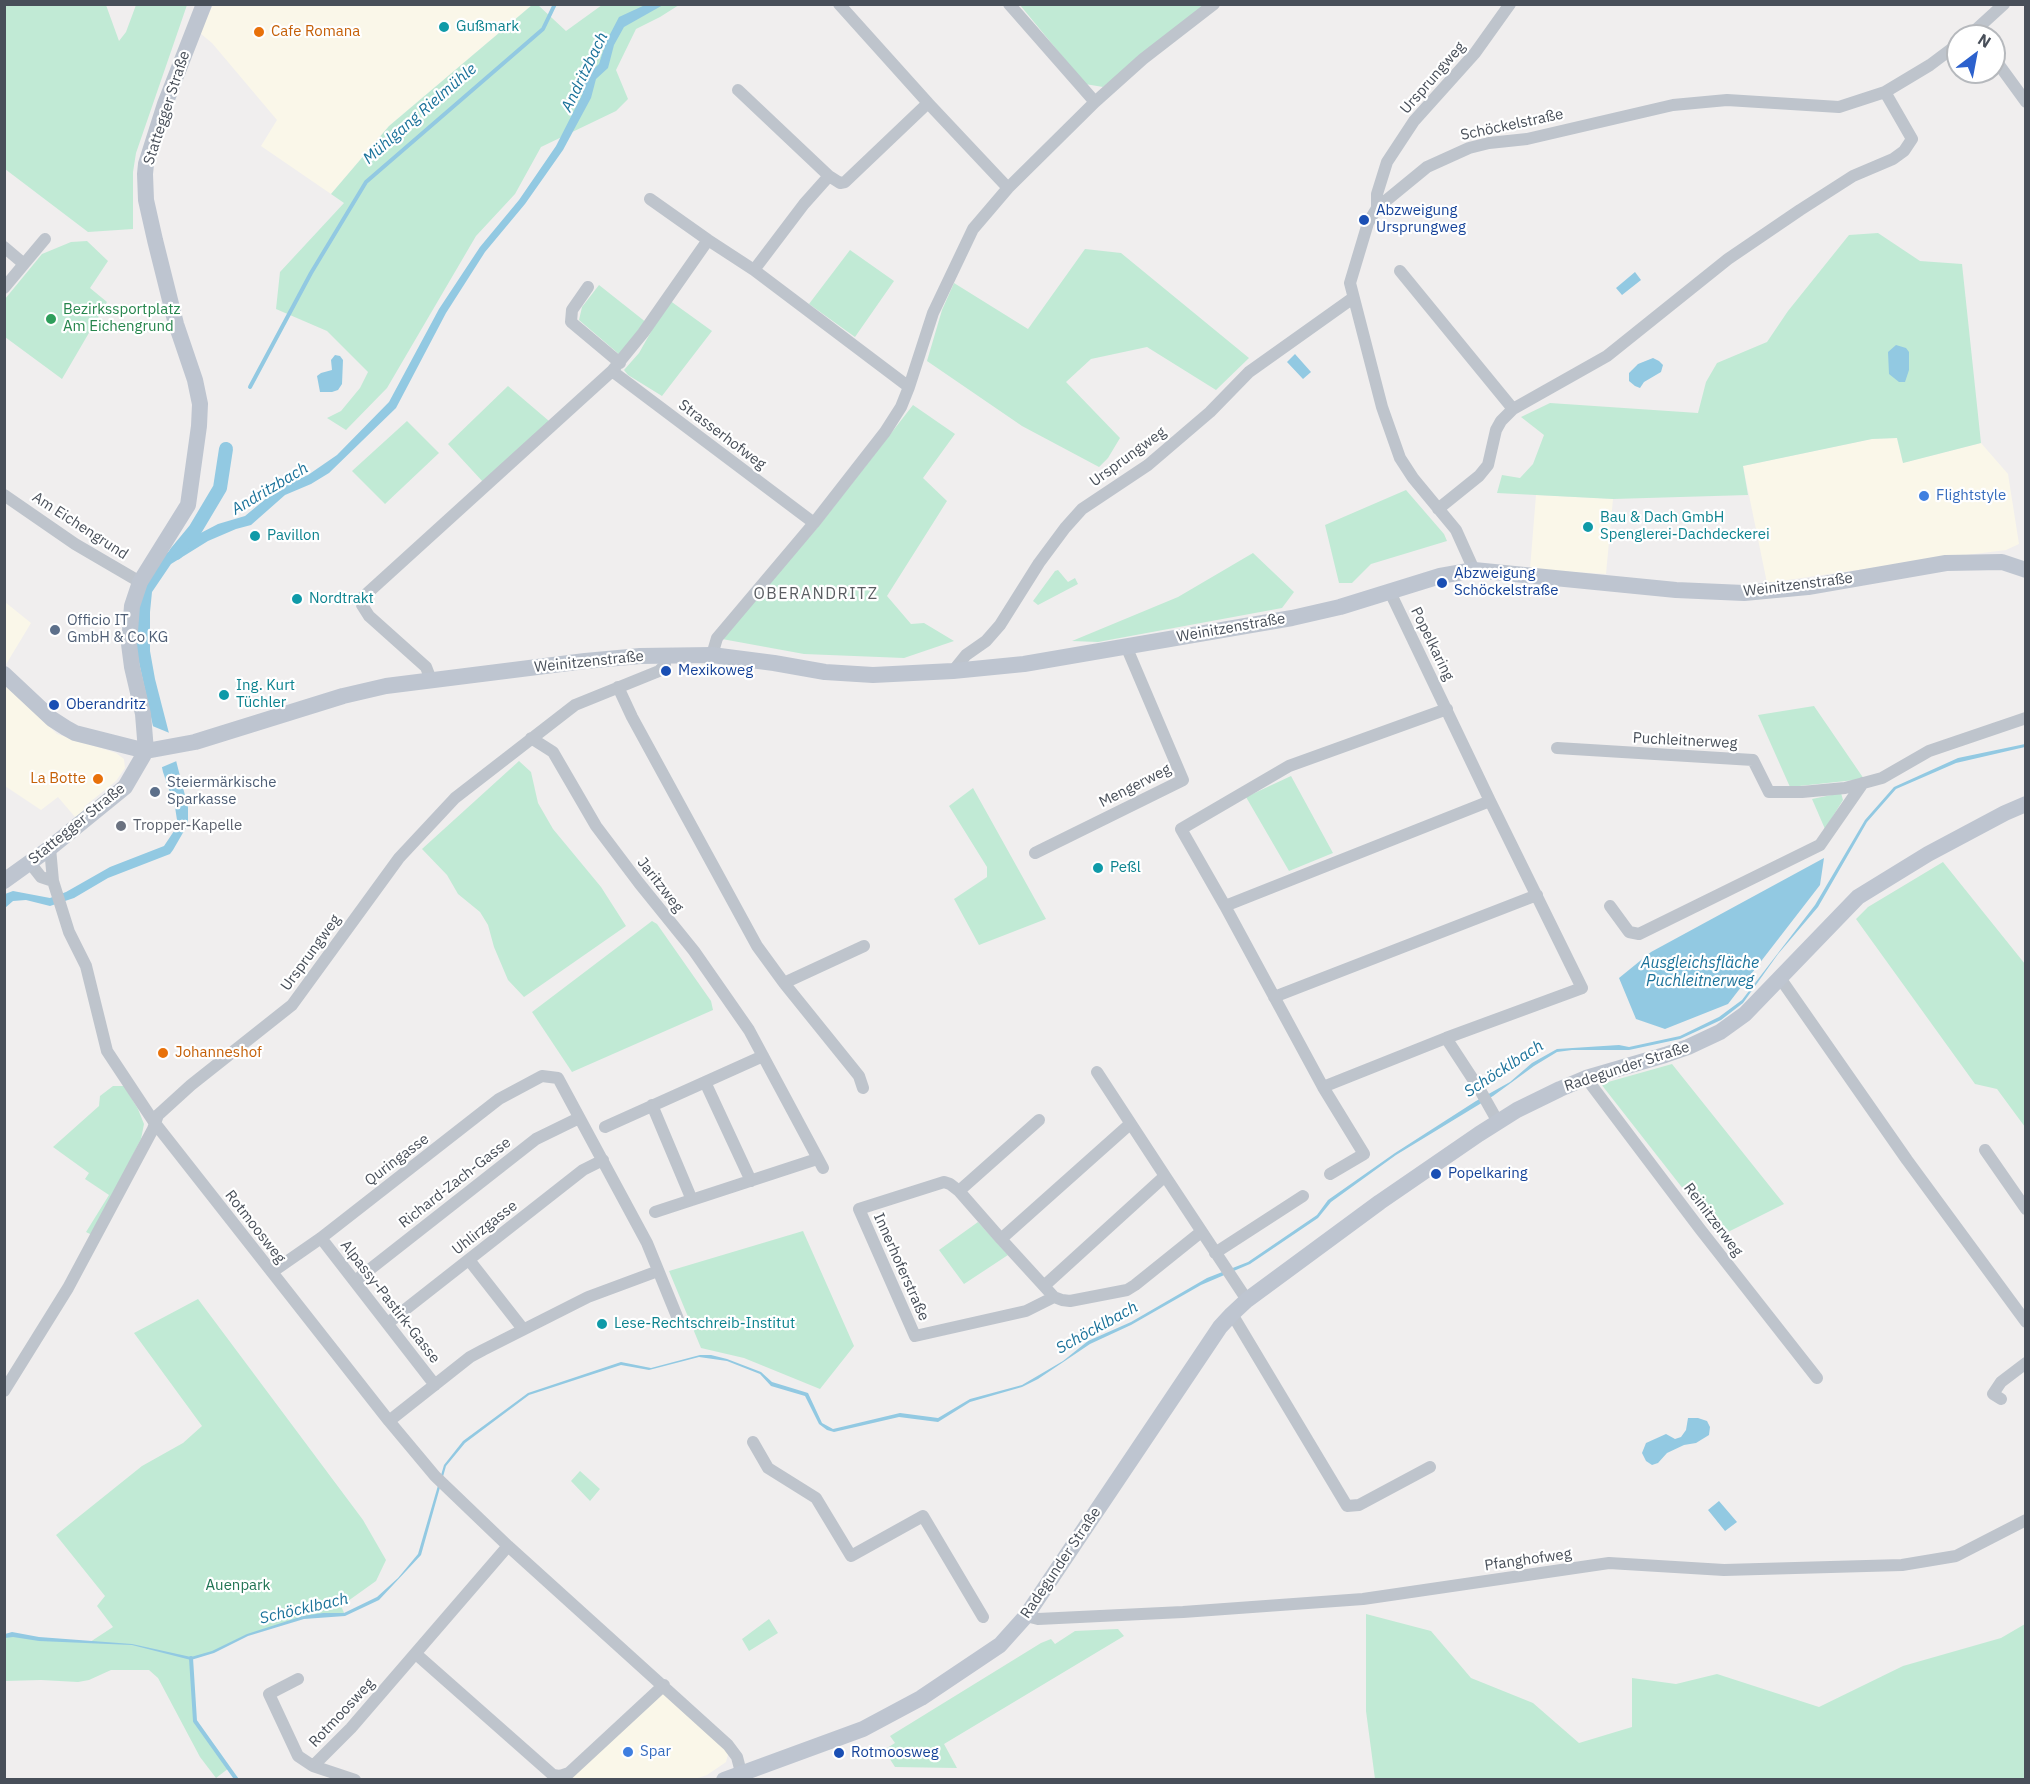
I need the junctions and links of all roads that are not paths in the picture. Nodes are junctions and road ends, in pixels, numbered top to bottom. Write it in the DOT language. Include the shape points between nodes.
graph roads {
  1 [pos="204,4"];
  2 [pos="839,4"];
  3 [pos="1009,4"];
  4 [pos="1214,4"];
  5 [pos="1510,4"];
  6 [pos="2004,4"];
  7 [pos="1984,24"];
  8 [pos="1946,53"];
  9 [pos="2006,75"];
  10 [pos="738,90"];
  11 [pos="1885,92"];
  12 [pos="1095,102"];
  13 [pos="2025,102"];
  14 [pos="928,104"];
  15 [pos="829,176"];
  16 [pos="1008,188"];
  17 [pos="650,199"];
  18 [pos="1377,208"];
  19 [pos="45,239"];
  20 [pos="708,240"];
  21 [pos="4,247"];
  22 [pos="24,264"];
  23 [pos="754,270"];
  24 [pos="1400,271"];
  25 [pos="588,286"];
  26 [pos="4,288"];
  27 [pos="1353,298"];
  28 [pos="616,367"];
  29 [pos="909,387"];
  30 [pos="1513,409"];
  31 [pos="4,495"];
  32 [pos="1438,509"];
  33 [pos="814,523"];
  34 [pos="1474,570"];
  35 [pos="2025,570"];
  36 [pos="140,582"];
  37 [pos="1390,591"];
  38 [pos="1126,646"];
  39 [pos="664,655"];
  40 [pos="712,656"];
  41 [pos="953,671"];
  42 [pos="4,674"];
  43 [pos="431,680"];
  44 [pos="618,687"];
  45 [pos="1447,709"];
  46 [pos="2025,718"];
  47 [pos="528,740"];
  48 [pos="1557,748"];
  49 [pos="151,750"];
  50 [pos="1863,783"];
  51 [pos="1490,801"];
  52 [pos="2025,804"];
  53 [pos="50,848"];
  54 [pos="1035,853"];
  55 [pos="30,863"];
  56 [pos="4,881"];
  57 [pos="55,887"];
  58 [pos="1537,895"];
  59 [pos="1225,906"];
  60 [pos="1610,906"];
  61 [pos="864,946"];
  62 [pos="1780,978"];
  63 [pos="784,983"];
  64 [pos="1274,997"];
  65 [pos="1446,1038"];
  66 [pos="763,1056"];
  67 [pos="1097,1072"];
  68 [pos="1586,1078"];
  69 [pos="705,1082"];
  70 [pos="1323,1087"];
  71 [pos="863,1088"];
  72 [pos="652,1105"];
  73 [pos="1495,1116"];
  74 [pos="579,1118"];
  75 [pos="1039,1120"];
  76 [pos="154,1122"];
  77 [pos="1130,1124"];
  78 [pos="604,1127"];
  79 [pos="1985,1150"];
  80 [pos="603,1160"];
  81 [pos="1330,1174"];
  82 [pos="1165,1176"];
  83 [pos="751,1181"];
  84 [pos="959,1191"];
  85 [pos="1303,1196"];
  86 [pos="692,1200"];
  87 [pos="2025,1209"];
  88 [pos="655,1212"];
  89 [pos="1201,1232"];
  90 [pos="321,1238"];
  91 [pos="1001,1239"];
  92 [pos="1219,1258"];
  93 [pos="468,1260"];
  94 [pos="658,1271"];
  95 [pos="272,1272"];
  96 [pos="355,1281"];
  97 [pos="1044,1286"];
  98 [pos="1054,1297"];
  99 [pos="1247,1300"];
  100 [pos="1232,1314"];
  101 [pos="678,1319"];
  102 [pos="2025,1322"];
  103 [pos="388,1323"];
  104 [pos="523,1329"];
  105 [pos="2025,1364"];
  106 [pos="1818,1378"];
  107 [pos="435,1385"];
  108 [pos="4,1391"];
  109 [pos="2001,1399"];
  110 [pos="389,1421"];
  111 [pos="753,1442"];
  112 [pos="1430,1467"];
  113 [pos="2025,1520"];
  114 [pos="508,1546"];
  115 [pos="1026,1616"];
  116 [pos="983,1617"];
  117 [pos="416,1653"];
  118 [pos="298,1679"];
  119 [pos="664,1685"];
  120 [pos="313,1766"];
  121 [pos="742,1776"];
  122 [pos="355,1779"];
  123 [pos="724,1779"];
  1 -- 36 [label="main road, Stattegger Straße" via="165,104 146,164 145,186 176,324 198,396 199,426 188,505"];
  2 -- 14 [label="street"];
  3 -- 12 [label="street"];
  4 -- 12 [label="street"];
  5 -- 18 [label="street, Ursprungweg" via="1475,53 1414,121 1387,162"];
  6 -- 7 [label="street"];
  8 -- 11 [label="street, Schöckelstraße"];
  9 -- 13 [label="street"];
  10 -- 15 [label="street"];
  11 -- 18 [label="street, Schöckelstraße" via="1839,106 1727,100 1673,105 1527,139 1490,143 1427,167"];
  11 -- 30 [label="street" via="1912,139 1904,151 1853,176 1800,210 1728,259 1607,356"];
  12 -- 16 [label="street"];
  14 -- 15 [label="street" via="845,182"];
  14 -- 16 [label="street"];
  15 -- 23 [label="street"];
  16 -- 29 [label="street" via="973,229 933,313"];
  17 -- 20 [label="street"];
  18 -- 27 [label="street, Schöckelstraße" via="1368,223 1350,283"];
  19 -- 22 [label="street"];
  20 -- 23 [label="street"];
  20 -- 28 [label="street"];
  21 -- 22 [label="street"];
  22 -- 26 [label="street"];
  23 -- 29 [label="street"];
  24 -- 30 [label="street"];
  25 -- 28 [label="street, Strasserhofweg" via="572,310 571,322"];
  27 -- 32 [label="street, Schöckelstraße" via="1400,458"];
  27 -- 41 [label="street, Ursprungweg" via="1249,372 1210,412 1148,465 1082,509 1034,571 1006,617"];
  28 -- 33 [label="street, Strasserhofweg"];
  28 -- 43 [label="street" via="361,600 369,616 426,667"];
  29 -- 33 [label="street" via="885,432"];
  30 -- 32 [label="street" via="1496,430 1488,465"];
  31 -- 36 [label="street, Am Eichengrund" via="75,544"];
  32 -- 34 [label="street, Schöckelstraße" via="1456,530"];
  33 -- 40 [label="street" via="717,638"];
  34 -- 35 [label="main road, Weinitzenstraße" via="1744,593 1808,587 1946,563 2002,562"];
  34 -- 37 [label="main road, Weinitzenstraße"];
  36 -- 49 [label="main road, Stattegger Straße" via="132,606 129,644"];
  37 -- 38 [label="main road, Weinitzenstraße" via="1292,618"];
  37 -- 45 [label="street, Popelkaring"];
  38 -- 41 [label="main road, Weinitzenstraße" via="1024,664"];
  38 -- 54 [label="street, Mengerweg" via="1183,780"];
  39 -- 40 [label="main road, Weinitzenstraße"];
  39 -- 43 [label="main road, Weinitzenstraße"];
  39 -- 44 [label="street, Ursprungweg" via="665,666 659,671"];
  40 -- 41 [label="main road, Weinitzenstraße" via="873,675"];
  42 -- 49 [label="main road" via="52,719 75,733"];
  43 -- 49 [label="main road, Weinitzenstraße" via="343,696 216,737"];
  44 -- 47 [label="street, Ursprungweg" via="575,705"];
  44 -- 63 [label="street" via="740,916"];
  45 -- 51 [label="street, Popelkaring"];
  45 -- 59 [label="street" via="1289,766 1181,829"];
  46 -- 50 [label="street, Puchleitnerweg" via="1929,750 1882,778"];
  47 -- 66 [label="street, Jaritzweg" via="553,752 596,826 694,951"];
  47 -- 76 [label="street, Ursprungweg" via="455,798 399,858 292,1005 191,1085"];
  48 -- 50 [label="street, Puchleitnerweg" via="1753,760 1769,792 1845,788"];
  49 -- 53 [label="main road, Stattegger Straße" via="125,787"];
  50 -- 60 [label="street" via="1820,845 1639,934 1629,932"];
  51 -- 58 [label="street, Popelkaring"];
  51 -- 59 [label="street"];
  52 -- 62 [label="main road, Radegunder Straße" via="1928,854 1858,897"];
  53 -- 55 [label="main road, Stattegger Straße"];
  53 -- 57 [label="street, Rotmoosweg"];
  55 -- 56 [label="main road, Stattegger Straße"];
  55 -- 57 [label="street" via="40,877"];
  57 -- 76 [label="street, Rotmoosweg" via="69,932 86,966 107,1051"];
  58 -- 64 [label="street"];
  58 -- 65 [label="street, Popelkaring" via="1582,988"];
  59 -- 64 [label="street"];
  61 -- 63 [label="street"];
  62 -- 68 [label="main road, Radegunder Straße" via="1745,1014 1706,1040"];
  62 -- 102 [label="street"];
  63 -- 71 [label="street" via="859,1076"];
  64 -- 70 [label="street"];
  65 -- 70 [label="street, Popelkaring"];
  65 -- 73 [label="street"];
  66 -- 69 [label="street"];
  66 -- 83 [label="street, Jaritzweg" via="820,1163"];
  67 -- 77 [label="street"];
  68 -- 73 [label="main road, Radegunder Straße"];
  68 -- 106 [label="street, Reinitzerweg"];
  69 -- 72 [label="street"];
  69 -- 83 [label="street"];
  70 -- 81 [label="street" via="1364,1154"];
  72 -- 78 [label="street"];
  72 -- 86 [label="street"];
  73 -- 99 [label="main road, Radegunder Straße"];
  74 -- 80 [label="street"];
  74 -- 90 [label="street, Quringasse" via="558,1078 542,1076 499,1099"];
  74 -- 96 [label="street, Richard-Zach-Gasse" via="536,1139"];
  75 -- 84 [label="street"];
  76 -- 95 [label="street, Rotmoosweg"];
  76 -- 108 [label="street, Ursprungweg" via="68,1288"];
  77 -- 82 [label="street"];
  77 -- 91 [label="street"];
  79 -- 87 [label="street"];
  80 -- 93 [label="street, Uhlirzgasse" via="583,1170"];
  80 -- 94 [label="street"];
  82 -- 89 [label="street"];
  82 -- 97 [label="street"];
  83 -- 86 [label="street, Jaritzweg"];
  84 -- 91 [label="street"];
  84 -- 98 [label="street, Innerhoferstraße" via="944,1182 859,1209 915,1336 1026,1311"];
  85 -- 92 [label="street"];
  86 -- 88 [label="street, Jaritzweg"];
  89 -- 92 [label="street"];
  89 -- 98 [label="street, Innerhoferstraße" via="1127,1290 1070,1301"];
  90 -- 95 [label="street, Quringasse"];
  90 -- 96 [label="street, Alpassy-Pastirk-Gasse"];
  91 -- 97 [label="street"];
  92 -- 99 [label="street"];
  93 -- 103 [label="street, Uhlirzgasse"];
  93 -- 104 [label="street"];
  94 -- 101 [label="street"];
  94 -- 104 [label="street" via="597,1293"];
  95 -- 110 [label="street, Rotmoosweg"];
  96 -- 103 [label="street, Alpassy-Pastirk-Gasse"];
  97 -- 98 [label="street"];
  99 -- 100 [label="main road, Radegunder Straße"];
  100 -- 112 [label="street" via="1347,1506 1359,1505"];
  100 -- 115 [label="main road, Radegunder Straße"];
  103 -- 107 [label="street, Alpassy-Pastirk-Gasse"];
  104 -- 107 [label="street" via="470,1357"];
  105 -- 109 [label="street" via="2001,1382 1993,1394"];
  107 -- 110 [label="street"];
  110 -- 114 [label="street, Rotmoosweg" via="439,1480"];
  111 -- 116 [label="street" via="768,1468 816,1498 851,1556 924,1516"];
  113 -- 115 [label="street, Pfanghofweg" via="1956,1556 1902,1565 1724,1570 1609,1563 1363,1599 1160,1613 1038,1619"];
  114 -- 117 [label="street, Rotmoosweg"];
  114 -- 119 [label="street, Rotmoosweg"];
  115 -- 121 [label="main road, Radegunder Straße" via="1000,1645 921,1698 863,1729"];
  117 -- 119 [label="street" via="553,1775 569,1773"];
  117 -- 120 [label="street, Rotmoosweg"];
  118 -- 120 [label="street, Rotmoosweg" via="269,1694 298,1756"];
  119 -- 121 [label="street, Rotmoosweg" via="728,1745 737,1757"];
  120 -- 122 [label="street, Rotmoosweg"];
  121 -- 123 [label="main road, Radegunder Straße"];
}
